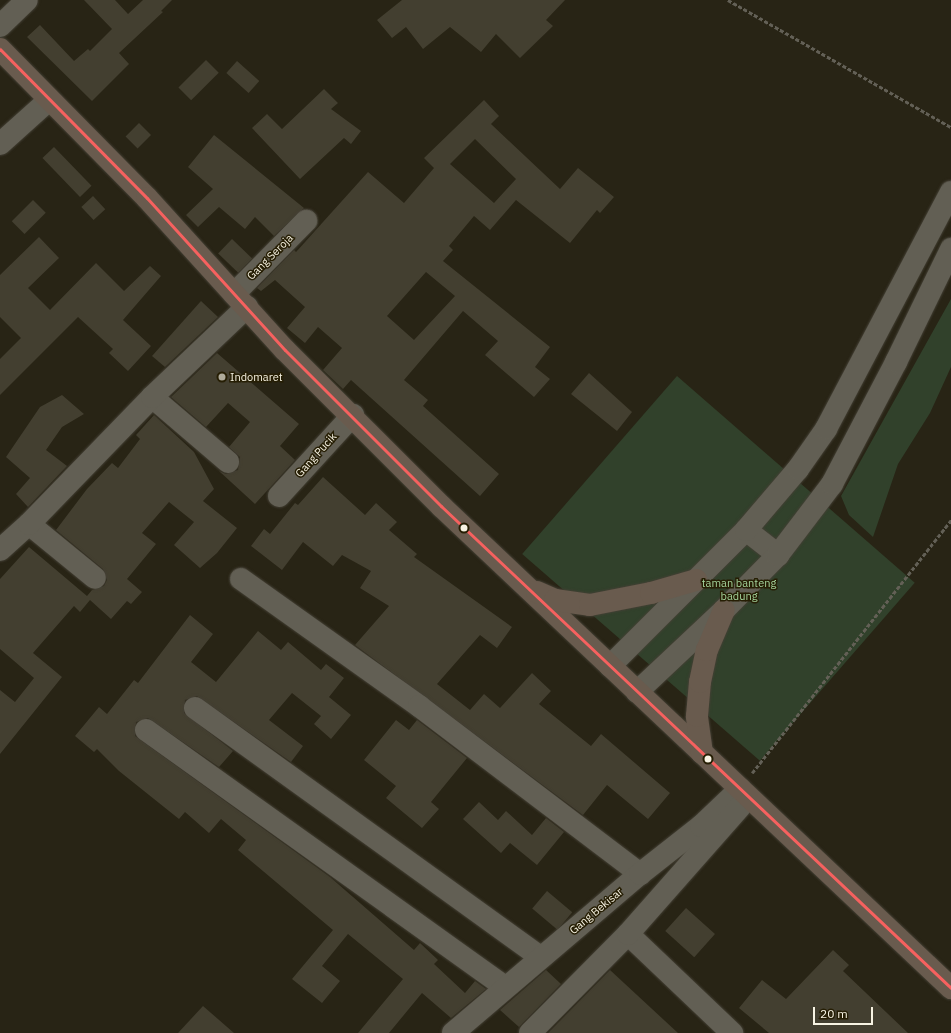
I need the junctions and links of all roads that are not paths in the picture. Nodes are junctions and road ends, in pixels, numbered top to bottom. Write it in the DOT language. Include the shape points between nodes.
graph roads {
  1 [pos="27,0"];
  2 [pos="0,26"];
  3 [pos="0,48"];
  4 [pos="50,100"];
  5 [pos="0,144"];
  6 [pos="951,192"];
  7 [pos="306,221"];
  8 [pos="951,249"];
  9 [pos="240,300"];
  10 [pos="152,397"];
  11 [pos="353,415"];
  12 [pos="228,462"];
  13 [pos="279,496"];
  14 [pos="30,524"];
  15 [pos="746,530"];
  16 [pos="0,550"];
  17 [pos="778,555"];
  18 [pos="95,578"];
  19 [pos="241,579"];
  20 [pos="696,580"];
  21 [pos="527,588"];
  22 [pos="724,610"];
  23 [pos="610,666"];
  24 [pos="637,692"];
  25 [pos="195,708"];
  26 [pos="146,730"];
  27 [pos="702,753"];
  28 [pos="744,793"];
  29 [pos="640,874"];
  30 [pos="628,934"];
  31 [pos="540,957"];
  32 [pos="505,987"];
  33 [pos="951,988"];
  34 [pos="453,1033"];
  35 [pos="530,1033"];
  36 [pos="732,1033"];
  1 -- 2 [label="street"];
  3 -- 4 [label="highway"];
  4 -- 5 [label="street"];
  4 -- 9 [label="highway" via="147,198"];
  6 -- 15 [label="street" via="826,430 798,469"];
  7 -- 9 [label="street, Gang Seroja"];
  8 -- 17 [label="street" via="832,484"];
  9 -- 10 [label="street, Gang Seroja"];
  9 -- 11 [label="highway" via="285,350"];
  10 -- 12 [label="street"];
  10 -- 14 [label="street, Gang Seroja"];
  11 -- 13 [label="street, Gang Pucik"];
  11 -- 21 [label="highway" via="441,506"];
  14 -- 16 [label="street, Gang Seroja"];
  14 -- 18 [label="street"];
  15 -- 17 [label="street"];
  15 -- 20 [label="street"];
  17 -- 22 [label="street"];
  19 -- 29 [label="street" via="419,706"];
  20 -- 21 [label="highway" via="651,593 590,605 555,600"];
  20 -- 23 [label="street"];
  21 -- 23 [label="highway"];
  22 -- 24 [label="street"];
  22 -- 27 [label="highway" via="707,650 700,682 697,716"];
  23 -- 24 [label="highway"];
  24 -- 27 [label="highway"];
  25 -- 31 [label="street"];
  26 -- 32 [label="street"];
  27 -- 28 [label="highway"];
  28 -- 29 [label="street, Gang Bekisar"];
  28 -- 30 [label="street"];
  28 -- 33 [label="highway"];
  29 -- 31 [label="street, Gang Bekisar"];
  30 -- 35 [label="street"];
  30 -- 36 [label="street"];
  31 -- 32 [label="street, Gang Bekisar"];
  32 -- 34 [label="street, Gang Bekisar"];
}
